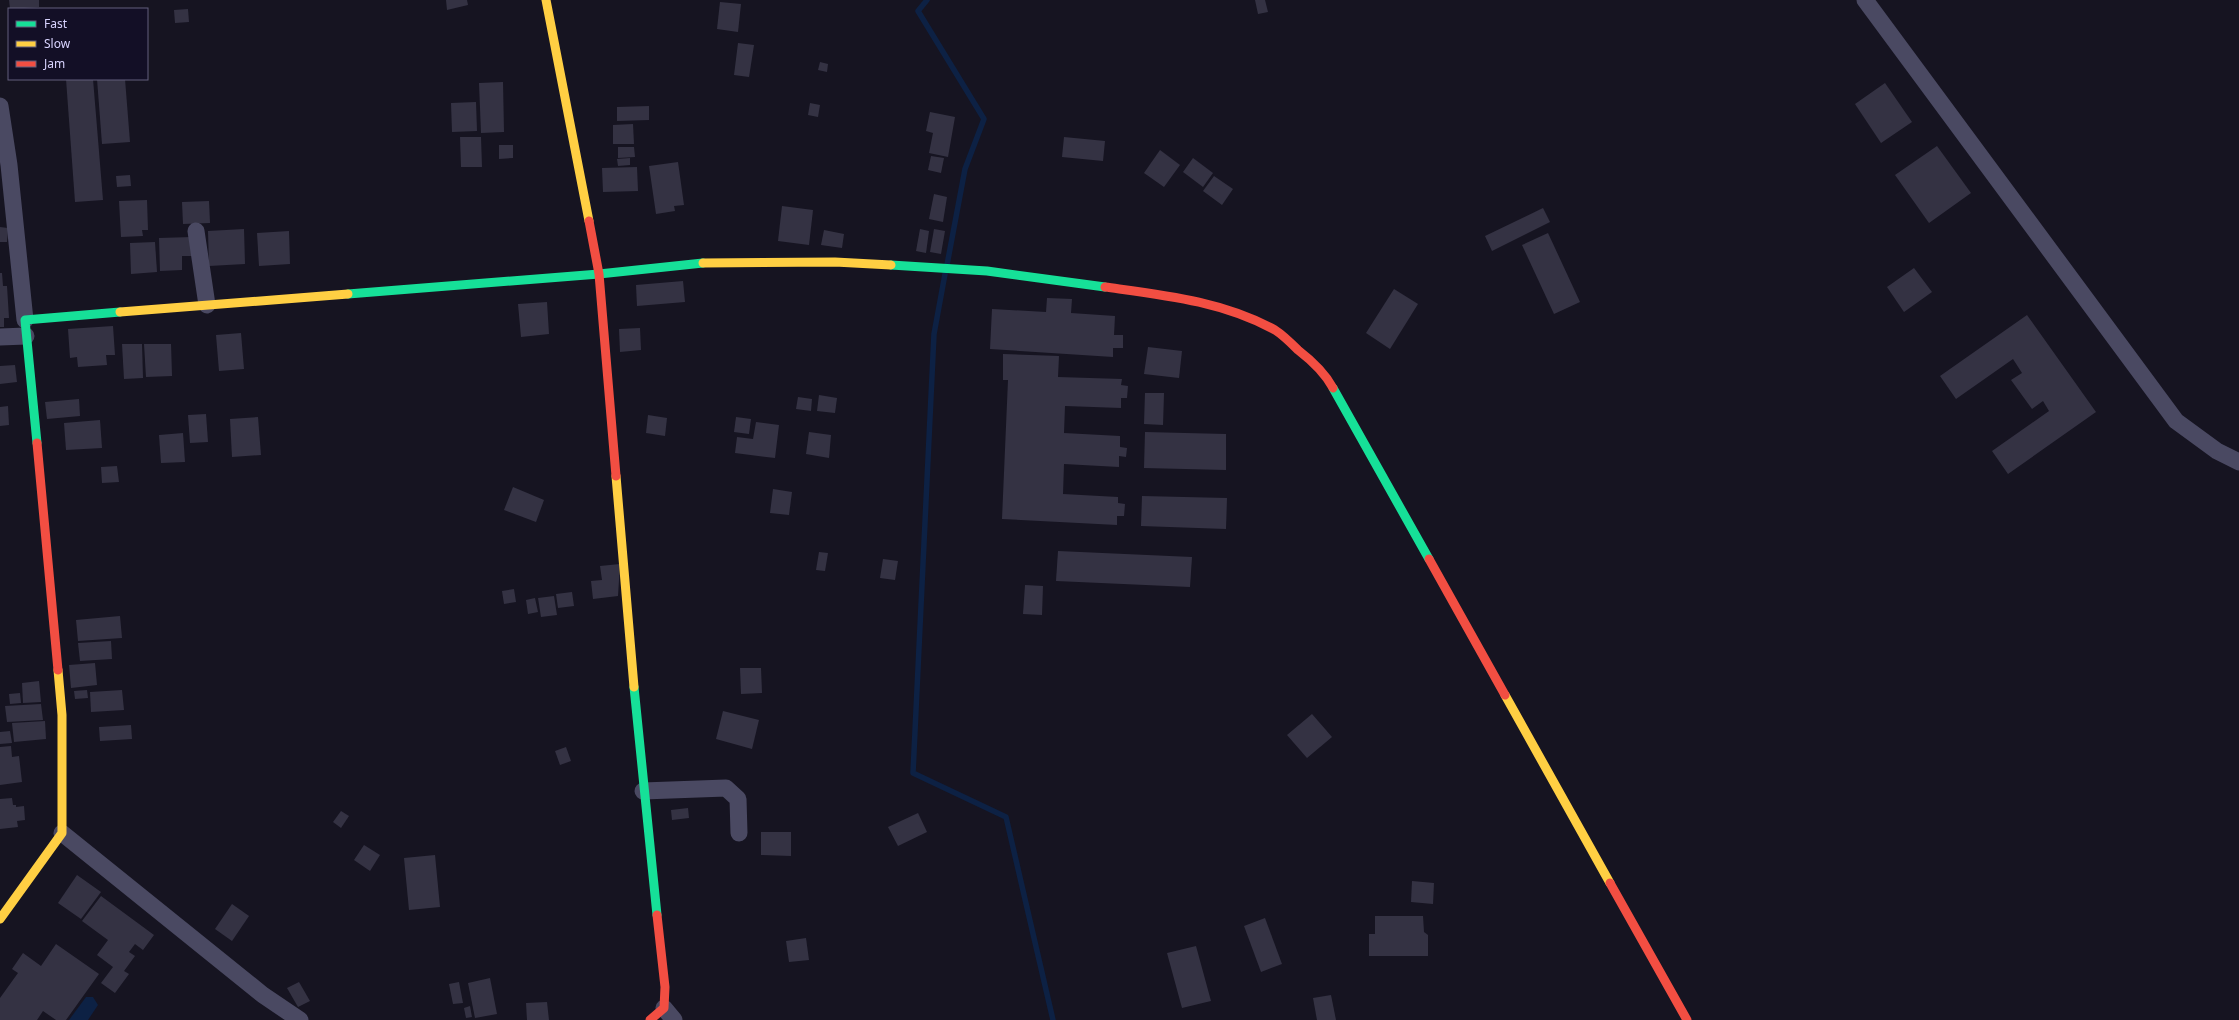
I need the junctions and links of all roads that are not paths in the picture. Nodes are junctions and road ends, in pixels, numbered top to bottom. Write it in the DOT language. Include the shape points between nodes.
graph roads {
  1 [pos="546,0"];
  2 [pos="1864,0"];
  3 [pos="0,106"];
  4 [pos="196,231"];
  5 [pos="599,274"];
  6 [pos="207,305"];
  7 [pos="26,328"];
  8 [pos="0,337"];
  9 [pos="2239,462"];
  10 [pos="643,791"];
  11 [pos="62,833"];
  12 [pos="739,833"];
  13 [pos="0,919"];
  14 [pos="669,1014"];
  15 [pos="300,1020"];
  16 [pos="650,1020"];
  17 [pos="1687,1020"];
  1 -- 5 [label="street"];
  2 -- 9 [label="street" via="2176,421 2217,451"];
  3 -- 7 [label="street"];
  4 -- 6 [label="street"];
  5 -- 6 [label="street"];
  5 -- 10 [label="street"];
  5 -- 17 [label="street" via="704,263 827,262 987,271 1189,299 1236,312 1276,331 1330,380"];
  6 -- 7 [label="street"];
  7 -- 8 [label="street"];
  7 -- 11 [label="street" via="62,716"];
  10 -- 12 [label="street" via="726,788 738,799"];
  10 -- 14 [label="street"];
  11 -- 13 [label="street"];
  11 -- 15 [label="street" via="263,995"];
  14 -- 16 [label="street"];
}
